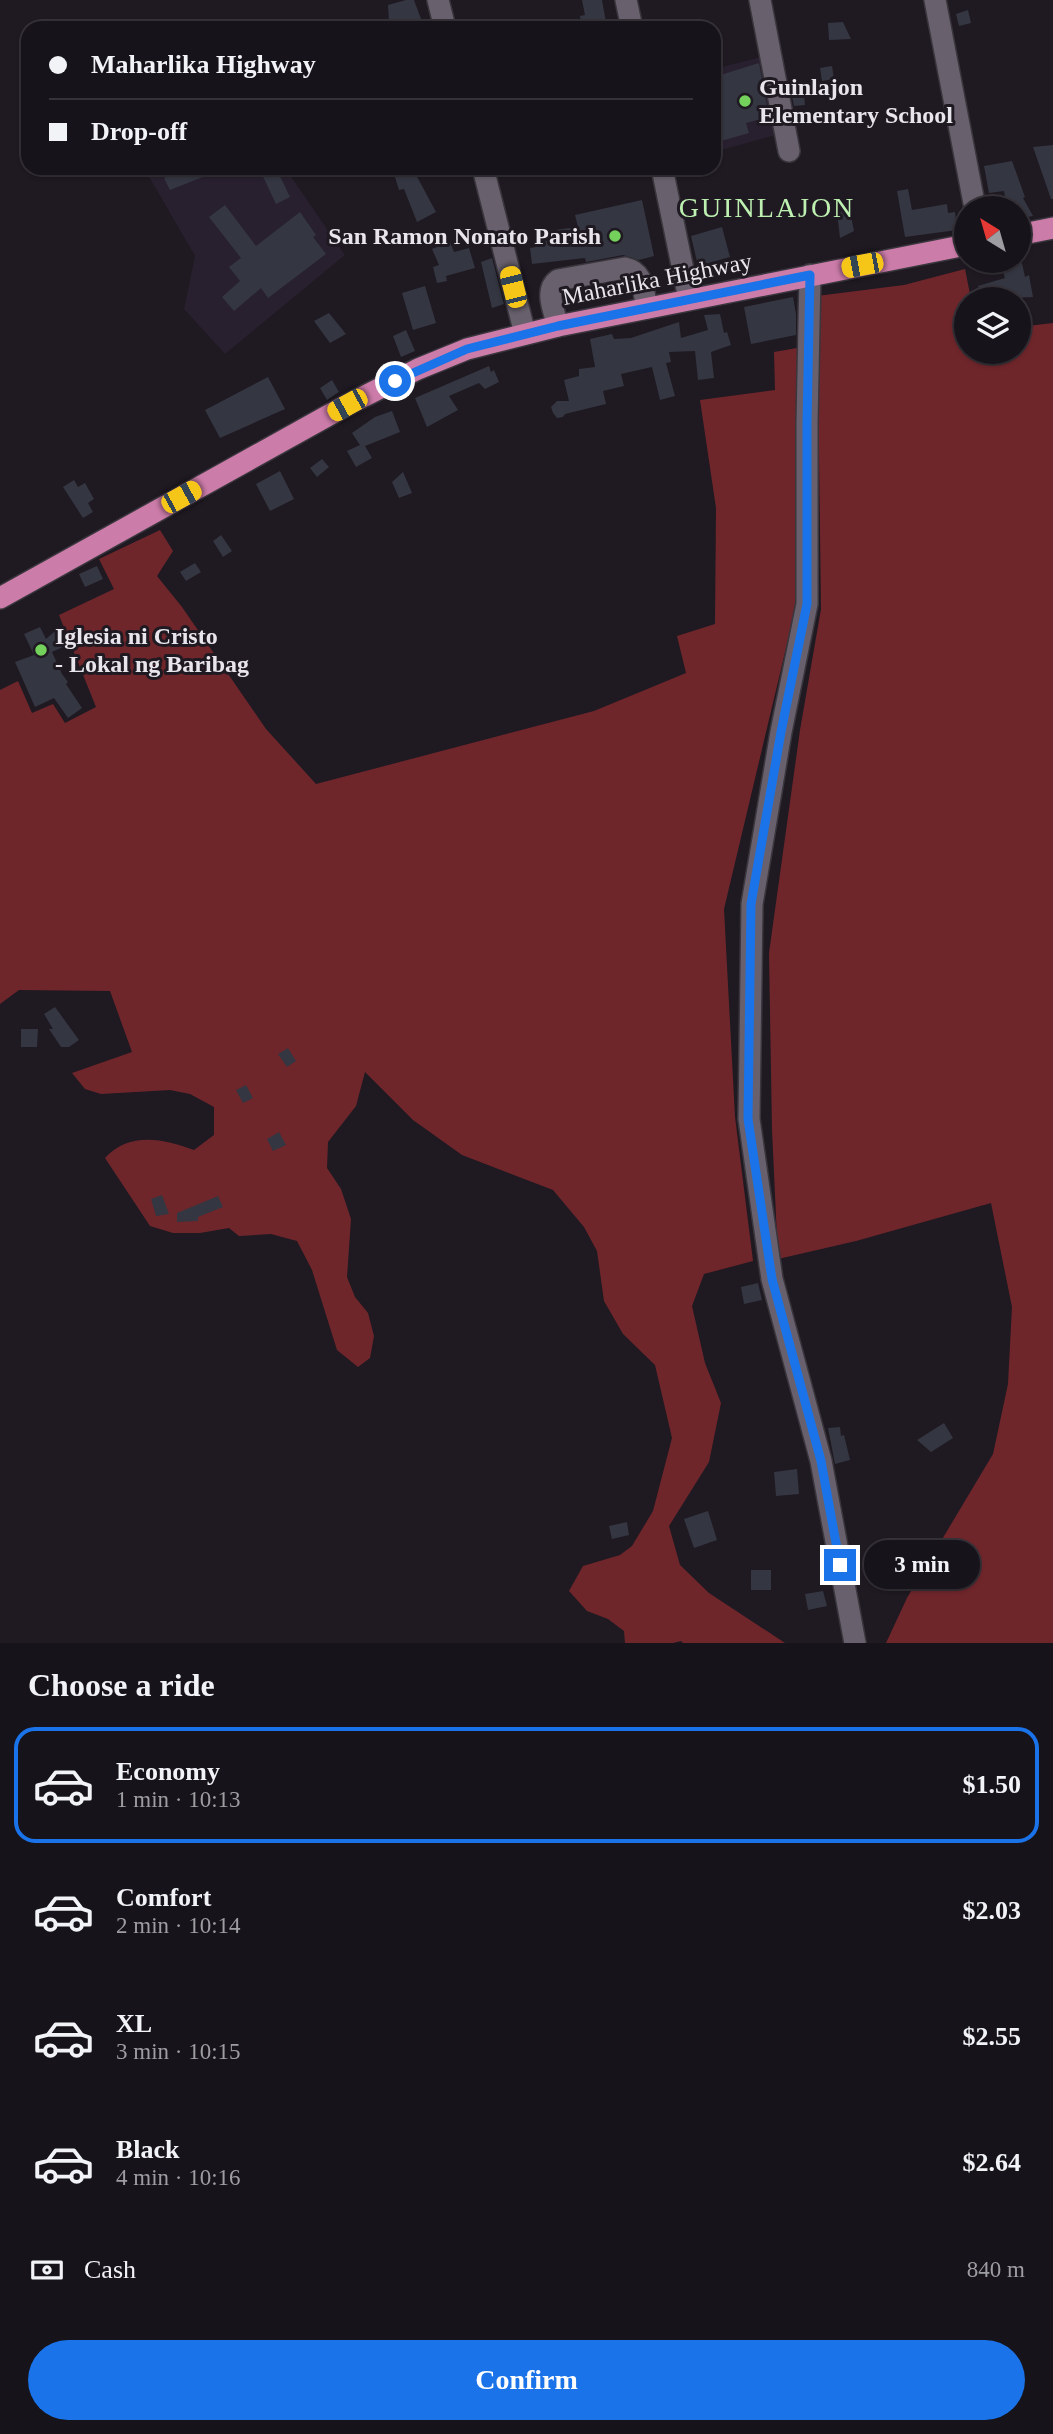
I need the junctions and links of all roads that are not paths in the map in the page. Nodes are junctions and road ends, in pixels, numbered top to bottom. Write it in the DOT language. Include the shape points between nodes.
graph roads {
  1 [pos="438,0"];
  2 [pos="626,0"];
  3 [pos="760,0"];
  4 [pos="935,0"];
  5 [pos="444,21"];
  6 [pos="630,21"];
  7 [pos="789,151"];
  8 [pos="484,175"];
  9 [pos="663,175"];
  10 [pos="973,196"];
  11 [pos="1053,228"];
  12 [pos="1031,232"];
  13 [pos="954,247"];
  14 [pos="810,275"];
  15 [pos="690,299"];
  16 [pos="647,308"];
  17 [pos="558,326"];
  18 [pos="525,334"];
  19 [pos="0,598"];
  20 [pos="855,1643"];
  1 -- 5 [label="street"];
  2 -- 6 [label="street"];
  3 -- 7 [label="street"];
  4 -- 10 [label="street"];
  8 -- 18 [label="street"];
  9 -- 15 [label="street"];
  11 -- 12 [label="highway"];
  13 -- 14 [label="highway, Maharlika Highway"];
  14 -- 15 [label="highway, Maharlika Highway"];
  14 -- 20 [label="street" via="807,604 751,904 748,1119 772,1279 821,1461"];
  15 -- 16 [label="highway, Maharlika Highway"];
  16 -- 17 [label="highway, Maharlika Highway"];
  16 -- 17 [label="street" via="635,270 558,280 550,292"];
  17 -- 18 [label="highway, Maharlika Highway"];
  18 -- 19 [label="highway, Maharlika Highway" via="467,349 418,369"];
}
